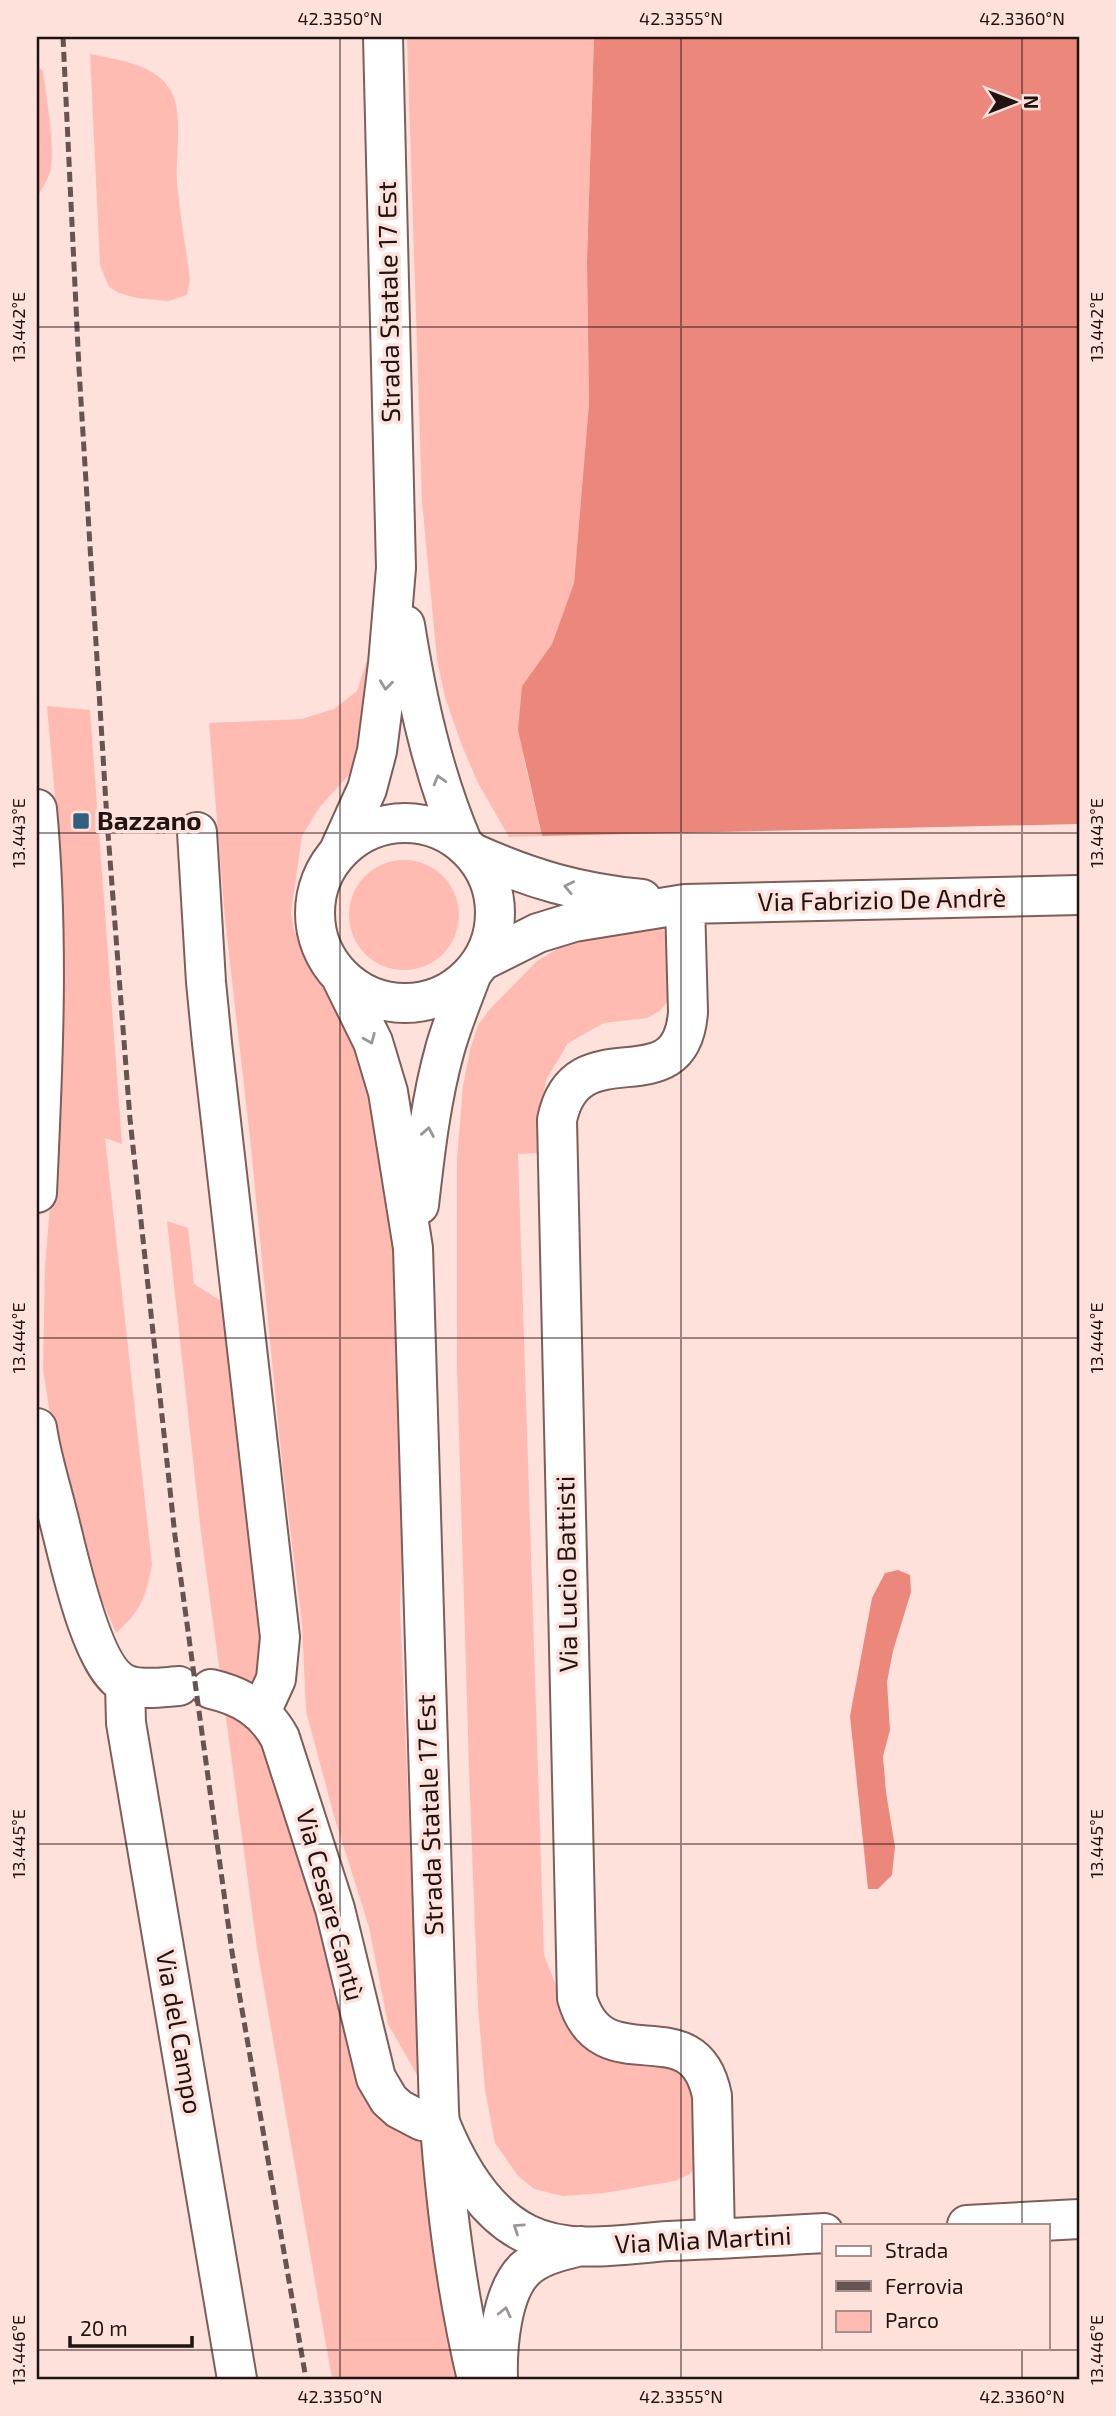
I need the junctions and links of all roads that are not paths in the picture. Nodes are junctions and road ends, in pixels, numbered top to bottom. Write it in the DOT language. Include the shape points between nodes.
graph roads {
  1 [pos="383,37"];
  2 [pos="396,568"];
  3 [pos="37,809"];
  4 [pos="197,832"];
  5 [pos="468,848"];
  6 [pos="338,853"];
  7 [pos="1079,895"];
  8 [pos="685,904"];
  9 [pos="477,969"];
  10 [pos="341,977"];
  11 [pos="37,1194"];
  12 [pos="413,1248"];
  13 [pos="37,1428"];
  14 [pos="125,1684"];
  15 [pos="261,1712"];
  16 [pos="440,2123"];
  17 [pos="1079,2219"];
  18 [pos="986,2224"];
  19 [pos="822,2233"];
  20 [pos="715,2239"];
  21 [pos="583,2246"];
  22 [pos="237,2379"];
  23 [pos="477,2379"];
  24 [pos="498,2379"];
  1 -- 2 [label="street, Strada Statale 17 Est"];
  5 -- 2 [label="street, Strada Statale 17 Est, one-way" via="441,787 428,743"];
  2 -- 6 [label="street, Strada Statale 17 Est, one-way" via="377,751 367,789"];
  3 -- 11 [label="street" via="45,980"];
  4 -- 15 [label="street" via="212,1043 280,1637 276,1679"];
  5 -- 6 [label="street" via="439,829 407,822 362,833"];
  8 -- 5 [label="street, Via Fabrizio De Andrè, one-way" via="537,880"];
  5 -- 9 [label="street" via="484,869 495,905 491,943"];
  6 -- 10 [label="street" via="323,876 315,916 320,943"];
  7 -- 8 [label="street, Via Fabrizio De Andrè"];
  8 -- 9 [label="street, Via Fabrizio De Andrè" via="574,922 538,933"];
  8 -- 20 [label="street, Via Lucio Battisti" via="688,1012 679,1042 666,1057 647,1066 602,1069 582,1076 567,1091 557,1120 577,1998 589,2025 604,2038 623,2045 677,2048 694,2059 707,2076 712,2096"];
  9 -- 10 [label="street" via="434,1000 405,1004 364,994"];
  12 -- 9 [label="street, Strada Statale 17 Est, one-way" via="435,1090"];
  10 -- 12 [label="street, Strada Statale 17 Est, one-way" via="373,1042 388,1092"];
  12 -- 16 [label="street, Strada Statale 17 Est"];
  13 -- 14 [label="street" via="81,1605 103,1656"];
  14 -- 15 [label="street, Via Cesare Cantù" via="195,1688 237,1697"];
  14 -- 22 [label="street, Via del Campo" via="126,1723"];
  15 -- 16 [label="street, Via Cesare Cantù" via="281,1738 295,1780 335,1909 376,2078 399,2109 422,2121"];
  21 -- 16 [label="street, Via Mia Martini, one-way" via="537,2238 505,2219 463,2170"];
  16 -- 23 [label="street, Strada Statale 17 Est" via="450,2230"];
  17 -- 18 [label="street"];
  19 -- 20 [label="street, Via Mia Martini"];
  20 -- 21 [label="street, Via Mia Martini"];
  24 -- 21 [label="street, Via Mia Martini, one-way" via="503,2318 518,2278 542,2258"];
}
